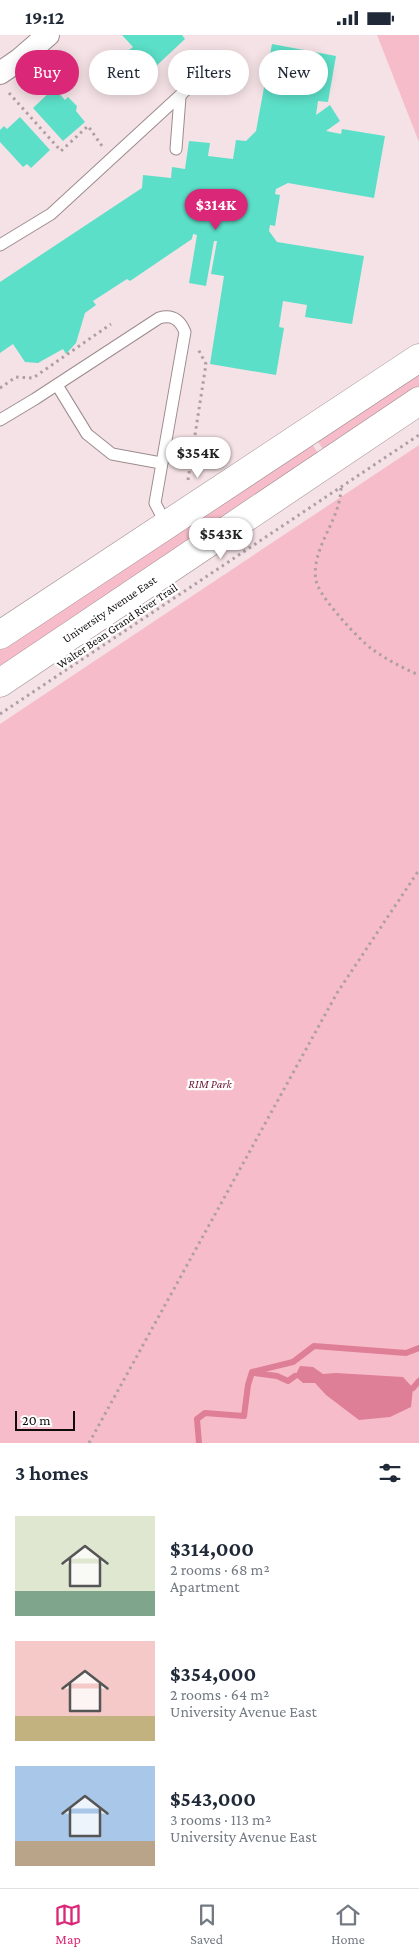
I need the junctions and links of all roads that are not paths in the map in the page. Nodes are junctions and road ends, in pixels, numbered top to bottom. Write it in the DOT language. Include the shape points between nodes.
graph roads {
  1 [pos="48,35"];
  2 [pos="5,83"];
  3 [pos="180,97"];
  4 [pos="176,149"];
  5 [pos="0,245"];
  6 [pos="419,358"];
  7 [pos="57,385"];
  8 [pos="419,401"];
  9 [pos="0,419"];
  10 [pos="161,463"];
  11 [pos="167,525"];
  12 [pos="0,635"];
  13 [pos="0,683"];
  1 -- 2 [label="street"];
  3 -- 4 [label="lane"];
  3 -- 5 [label="lane" via="51,214"];
  6 -- 11 [label="main road"];
  7 -- 9 [label="lane"];
  7 -- 10 [label="lane" via="87,434 112,454"];
  7 -- 10 [label="lane" via="159,318 176,318 185,333"];
  8 -- 13 [label="main road, University Avenue East"];
  10 -- 11 [label="lane" via="155,503"];
  11 -- 12 [label="main road"];
}
